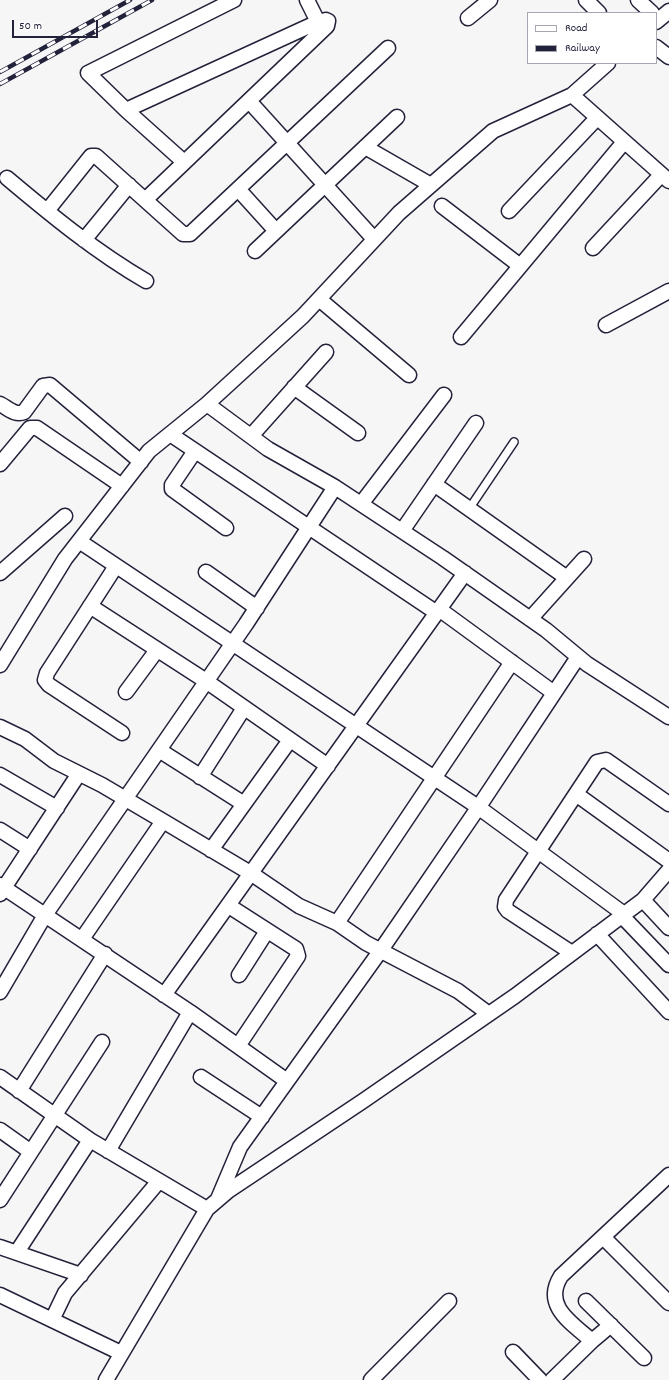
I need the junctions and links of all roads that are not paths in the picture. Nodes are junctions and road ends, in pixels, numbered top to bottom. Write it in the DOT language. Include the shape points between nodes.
graph roads {
  1 [pos="234,0"];
  2 [pos="307,0"];
  3 [pos="490,0"];
  4 [pos="586,0"];
  5 [pos="638,0"];
  6 [pos="599,12"];
  7 [pos="653,12"];
  8 [pos="468,18"];
  9 [pos="318,22"];
  10 [pos="388,48"];
  11 [pos="657,48"];
  12 [pos="669,57"];
  13 [pos="607,64"];
  14 [pos="572,95"];
  15 [pos="249,101"];
  16 [pos="126,110"];
  17 [pos="397,117"];
  18 [pos="597,118"];
  19 [pos="624,142"];
  20 [pos="286,143"];
  21 [pos="365,147"];
  22 [pos="184,162"];
  23 [pos="7,178"];
  24 [pos="665,178"];
  25 [pos="129,185"];
  26 [pos="324,185"];
  27 [pos="431,185"];
  28 [pos="238,189"];
  29 [pos="145,200"];
  30 [pos="442,206"];
  31 [pos="47,211"];
  32 [pos="509,211"];
  33 [pos="276,231"];
  34 [pos="374,239"];
  35 [pos="84,240"];
  36 [pos="593,248"];
  37 [pos="255,251"];
  38 [pos="519,265"];
  39 [pos="146,281"];
  40 [pos="669,291"];
  41 [pos="319,299"];
  42 [pos="606,325"];
  43 [pos="461,337"];
  44 [pos="326,352"];
  45 [pos="409,375"];
  46 [pos="294,388"];
  47 [pos="444,395"];
  48 [pos="0,404"];
  49 [pos="207,404"];
  50 [pos="476,423"];
  51 [pos="358,433"];
  52 [pos="170,434"];
  53 [pos="251,436"];
  54 [pos="514,442"];
  55 [pos="195,451"];
  56 [pos="141,462"];
  57 [pos="0,464"];
  58 [pos="434,484"];
  59 [pos="122,486"];
  60 [pos="335,487"];
  61 [pos="362,504"];
  62 [pos="469,509"];
  63 [pos="65,516"];
  64 [pos="226,528"];
  65 [pos="309,528"];
  66 [pos="402,531"];
  67 [pos="79,541"];
  68 [pos="584,559"];
  69 [pos="116,566"];
  70 [pos="206,572"];
  71 [pos="0,573"];
  72 [pos="465,573"];
  73 [pos="567,578"];
  74 [pos="90,606"];
  75 [pos="257,608"];
  76 [pos="438,611"];
  77 [pos="530,619"];
  78 [pos="232,644"];
  79 [pos="157,650"];
  80 [pos="578,657"];
  81 [pos="512,662"];
  82 [pos="0,665"];
  83 [pos="206,682"];
  84 [pos="126,692"];
  85 [pos="554,693"];
  86 [pos="244,708"];
  87 [pos="669,717"];
  88 [pos="357,726"];
  89 [pos="0,727"];
  90 [pos="122,733"];
  91 [pos="290,740"];
  92 [pos="159,750"];
  93 [pos="328,766"];
  94 [pos="0,775"];
  95 [pos="78,775"];
  96 [pos="200,777"];
  97 [pos="433,778"];
  98 [pos="576,794"];
  99 [pos="126,799"];
  100 [pos="244,804"];
  101 [pos="669,804"];
  102 [pos="57,808"];
  103 [pos="478,808"];
  104 [pos="163,821"];
  105 [pos="0,830"];
  106 [pos="30,849"];
  107 [pos="211,850"];
  108 [pos="538,851"];
  109 [pos="669,861"];
  110 [pos="669,870"];
  111 [pos="252,874"];
  112 [pos="2,889"];
  113 [pos="643,900"];
  114 [pos="229,906"];
  115 [pos="45,915"];
  116 [pos="623,915"];
  117 [pos="336,923"];
  118 [pos="669,928"];
  119 [pos="268,931"];
  120 [pos="597,934"];
  121 [pos="82,939"];
  122 [pos="380,950"];
  123 [pos="572,953"];
  124 [pos="104,954"];
  125 [pos="669,965"];
  126 [pos="239,975"];
  127 [pos="0,992"];
  128 [pos="164,994"];
  129 [pos="190,1012"];
  130 [pos="669,1012"];
  131 [pos="489,1014"];
  132 [pos="102,1042"];
  133 [pos="238,1046"];
  134 [pos="0,1077"];
  135 [pos="201,1077"];
  136 [pos="287,1081"];
  137 [pos="19,1091"];
  138 [pos="54,1116"];
  139 [pos="262,1117"];
  140 [pos="0,1130"];
  141 [pos="90,1140"];
  142 [pos="108,1151"];
  143 [pos="31,1152"];
  144 [pos="669,1175"];
  145 [pos="159,1181"];
  146 [pos="0,1200"];
  147 [pos="212,1205"];
  148 [pos="603,1237"];
  149 [pos="0,1247"];
  150 [pos="17,1252"];
  151 [pos="81,1274"];
  152 [pos="0,1295"];
  153 [pos="449,1301"];
  154 [pos="586,1301"];
  155 [pos="669,1303"];
  156 [pos="52,1320"];
  157 [pos="611,1325"];
  158 [pos="592,1341"];
  159 [pos="514,1352"];
  160 [pos="121,1353"];
  161 [pos="644,1358"];
  162 [pos="534,1378"];
  163 [pos="106,1380"];
  164 [pos="371,1380"];
  165 [pos="552,1380"];
  1 -- 16 [label="street" via="88,73"];
  2 -- 9 [label="street"];
  3 -- 8 [label="street"];
  4 -- 6 [label="street"];
  5 -- 7 [label="street"];
  9 -- 15 [label="street" via="326,20 328,23"];
  9 -- 16 [label="street"];
  10 -- 20 [label="street"];
  11 -- 12 [label="street"];
  13 -- 14 [label="street"];
  14 -- 18 [label="street"];
  14 -- 27 [label="street" via="493,132"];
  15 -- 20 [label="street"];
  15 -- 22 [label="street"];
  16 -- 22 [label="street"];
  17 -- 21 [label="street"];
  18 -- 19 [label="street"];
  18 -- 32 [label="street"];
  19 -- 24 [label="street"];
  19 -- 38 [label="street"];
  20 -- 26 [label="street"];
  20 -- 28 [label="street"];
  21 -- 26 [label="street"];
  21 -- 27 [label="street"];
  22 -- 29 [label="street"];
  23 -- 31 [label="street"];
  24 -- 36 [label="street"];
  25 -- 29 [label="street"];
  25 -- 31 [label="street" via="96,156 90,156"];
  25 -- 35 [label="street"];
  26 -- 33 [label="street"];
  26 -- 34 [label="street"];
  27 -- 34 [label="street" via="398,212"];
  28 -- 29 [label="street" via="187,235"];
  28 -- 33 [label="street"];
  30 -- 38 [label="street"];
  31 -- 35 [label="street"];
  33 -- 37 [label="street"];
  34 -- 41 [label="street"];
  35 -- 39 [label="street" via="116,264"];
  38 -- 43 [label="street"];
  40 -- 42 [label="street"];
  41 -- 45 [label="street"];
  41 -- 49 [label="street"];
  44 -- 46 [label="street"];
  46 -- 51 [label="street"];
  46 -- 53 [label="street"];
  47 -- 61 [label="street"];
  48 -- 56 [label="street" via="16,413 24,412 43,386 50,385"];
  49 -- 52 [label="street"];
  49 -- 53 [label="street"];
  50 -- 58 [label="street"];
  52 -- 55 [label="street"];
  52 -- 56 [label="street" via="149,451"];
  53 -- 60 [label="street" via="268,449"];
  54 -- 62 [label="lane"];
  55 -- 64 [label="street" via="172,485 172,489"];
  55 -- 65 [label="street"];
  56 -- 59 [label="street"];
  57 -- 59 [label="street" via="33,427"];
  58 -- 62 [label="street"];
  58 -- 66 [label="street"];
  59 -- 67 [label="street"];
  60 -- 61 [label="street"];
  60 -- 65 [label="street"];
  61 -- 66 [label="street"];
  62 -- 73 [label="street"];
  63 -- 71 [label="street"];
  65 -- 75 [label="street"];
  65 -- 76 [label="street"];
  66 -- 72 [label="street"];
  67 -- 69 [label="street"];
  67 -- 82 [label="street" via="65,559"];
  68 -- 73 [label="street"];
  69 -- 74 [label="street"];
  69 -- 78 [label="street"];
  70 -- 75 [label="street"];
  72 -- 76 [label="street"];
  72 -- 77 [label="street"];
  73 -- 77 [label="street"];
  74 -- 79 [label="street"];
  74 -- 90 [label="street" via="47,673 46,680 49,685"];
  75 -- 78 [label="street"];
  76 -- 81 [label="street"];
  76 -- 88 [label="street"];
  77 -- 80 [label="street"];
  78 -- 83 [label="street"];
  78 -- 88 [label="street"];
  79 -- 83 [label="street"];
  79 -- 84 [label="street"];
  80 -- 85 [label="street"];
  80 -- 87 [label="street"];
  81 -- 85 [label="street"];
  81 -- 97 [label="street"];
  83 -- 86 [label="street"];
  83 -- 92 [label="street"];
  85 -- 103 [label="street"];
  86 -- 91 [label="street"];
  86 -- 96 [label="street"];
  88 -- 93 [label="street"];
  88 -- 97 [label="street"];
  89 -- 95 [label="street" via="25,739"];
  91 -- 93 [label="street"];
  91 -- 100 [label="street"];
  92 -- 96 [label="street"];
  92 -- 99 [label="street"];
  93 -- 111 [label="street"];
  94 -- 102 [label="street"];
  95 -- 99 [label="street"];
  95 -- 102 [label="street"];
  96 -- 100 [label="street"];
  97 -- 103 [label="street"];
  97 -- 117 [label="street"];
  98 -- 101 [label="street" via="597,762 606,760"];
  98 -- 108 [label="street"];
  98 -- 109 [label="street"];
  99 -- 104 [label="street"];
  99 -- 115 [label="street"];
  100 -- 107 [label="street"];
  102 -- 106 [label="street"];
  103 -- 108 [label="street"];
  103 -- 122 [label="street"];
  104 -- 107 [label="street"];
  104 -- 121 [label="street"];
  105 -- 106 [label="street"];
  106 -- 112 [label="street"];
  107 -- 111 [label="street"];
  108 -- 116 [label="street"];
  108 -- 123 [label="street" via="506,900 505,907"];
  110 -- 113 [label="street"];
  111 -- 114 [label="street"];
  111 -- 117 [label="street" via="299,906"];
  112 -- 115 [label="street"];
  113 -- 116 [label="street"];
  113 -- 118 [label="street"];
  114 -- 119 [label="street"];
  114 -- 128 [label="street"];
  115 -- 121 [label="street"];
  115 -- 127 [label="street"];
  116 -- 120 [label="street"];
  116 -- 125 [label="street"];
  117 -- 122 [label="street"];
  119 -- 126 [label="street"];
  119 -- 133 [label="street" via="296,949 298,956"];
  120 -- 123 [label="street"];
  120 -- 130 [label="street"];
  121 -- 124 [label="street"];
  122 -- 131 [label="street" via="458,990"];
  122 -- 136 [label="street"];
  123 -- 131 [label="street"];
  124 -- 128 [label="street"];
  124 -- 137 [label="street"];
  128 -- 129 [label="street"];
  129 -- 133 [label="street"];
  129 -- 142 [label="street"];
  131 -- 147 [label="street" via="228,1191"];
  132 -- 138 [label="street"];
  133 -- 136 [label="street"];
  134 -- 137 [label="street"];
  135 -- 139 [label="street"];
  136 -- 139 [label="street"];
  137 -- 138 [label="street"];
  138 -- 141 [label="street"];
  138 -- 143 [label="street"];
  139 -- 147 [label="street" via="240,1147"];
  140 -- 143 [label="street"];
  141 -- 142 [label="street"];
  141 -- 150 [label="street"];
  142 -- 145 [label="street"];
  143 -- 146 [label="street"];
  144 -- 148 [label="street"];
  145 -- 147 [label="street"];
  145 -- 151 [label="street"];
  147 -- 160 [label="street"];
  148 -- 155 [label="street"];
  148 -- 158 [label="street" via="561,1276 555,1290 559,1310"];
  149 -- 150 [label="street"];
  150 -- 151 [label="street"];
  151 -- 156 [label="street" via="65,1293"];
  152 -- 156 [label="street"];
  153 -- 164 [label="street"];
  154 -- 157 [label="street"];
  156 -- 160 [label="street"];
  157 -- 158 [label="street"];
  157 -- 161 [label="street"];
  158 -- 165 [label="street"];
  159 -- 162 [label="street"];
  160 -- 163 [label="street"];
}
